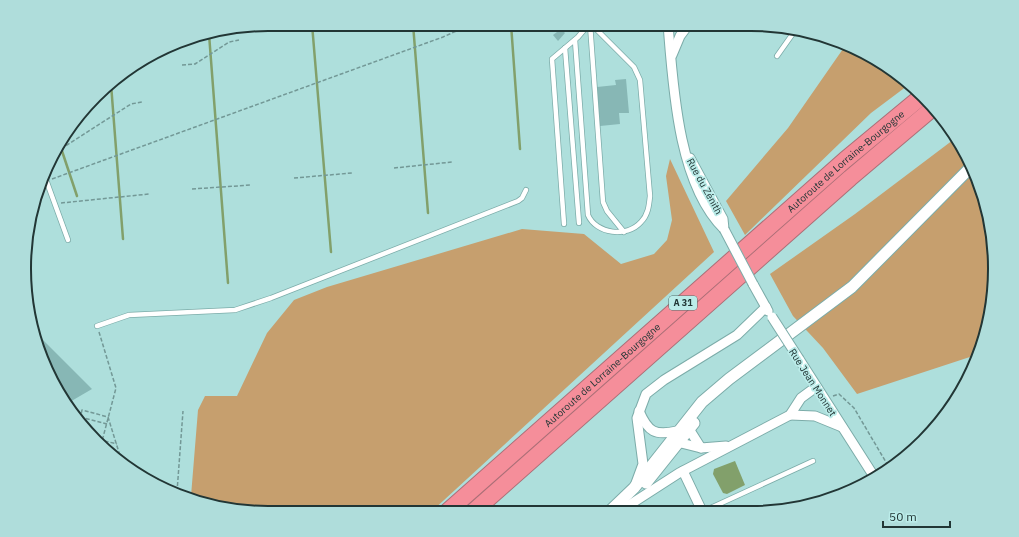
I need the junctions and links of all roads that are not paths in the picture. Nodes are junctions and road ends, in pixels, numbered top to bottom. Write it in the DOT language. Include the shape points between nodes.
graph roads {
  1 [pos="583,31"];
  2 [pos="591,31"];
  3 [pos="597,31"];
  4 [pos="669,31"];
  5 [pos="684,31"];
  6 [pos="792,35"];
  7 [pos="574,40"];
  8 [pos="565,48"];
  9 [pos="777,56"];
  10 [pos="671,58"];
  11 [pos="917,100"];
  12 [pos="929,112"];
  13 [pos="967,171"];
  14 [pos="47,183"];
  15 [pos="526,190"];
  16 [pos="579,223"];
  17 [pos="564,224"];
  18 [pos="624,232"];
  19 [pos="68,240"];
  20 [pos="753,284"];
  21 [pos="766,307"];
  22 [pos="97,326"];
  23 [pos="721,385"];
  24 [pos="816,387"];
  25 [pos="639,411"];
  26 [pos="790,415"];
  27 [pos="842,427"];
  28 [pos="689,428"];
  29 [pos="676,438"];
  30 [pos="735,444"];
  31 [pos="701,448"];
  32 [pos="813,462"];
  33 [pos="684,471"];
  34 [pos="871,472"];
  35 [pos="634,488"];
  36 [pos="454,506"];
  37 [pos="480,506"];
  38 [pos="615,506"];
  39 [pos="621,506"];
  40 [pos="628,506"];
  41 [pos="701,506"];
  42 [pos="714,506"];
  1 -- 7 [label="lane"];
  2 -- 18 [label="lane" via="604,202 606,211"];
  3 -- 18 [label="lane" via="634,67 640,80 649,201 642,221"];
  4 -- 10 [label="street, Rue du Zénith"];
  5 -- 10 [label="street"];
  6 -- 9 [label="lane"];
  7 -- 8 [label="lane"];
  7 -- 18 [label="lane" via="588,215 594,224 604,229"];
  8 -- 16 [label="lane"];
  8 -- 17 [label="lane" via="552,59"];
  10 -- 20 [label="street, Rue du Zénith, bridge" via="675,106 691,175 714,220 724,229"];
  11 -- 36 [label="highway, Autoroute de Lorraine-Bourgogne / A 31" via="845,160"];
  12 -- 37 [label="highway, Autoroute de Lorraine-Bourgogne / A 31"];
  13 -- 23 [label="street" via="852,287"];
  14 -- 19 [label="lane"];
  15 -- 22 [label="lane" via="518,201 235,310 129,315"];
  20 -- 21 [label="street, Rue Jean Monnet"];
  21 -- 24 [label="street, Rue Jean Monnet, bridge"];
  21 -- 25 [label="street" via="737,335 656,385 643,399"];
  23 -- 28 [label="street"];
  23 -- 29 [label="street" via="702,402"];
  24 -- 26 [label="street" via="801,398"];
  24 -- 27 [label="street, Rue Jean Monnet"];
  25 -- 29 [label="street" via="654,432"];
  25 -- 35 [label="street" via="637,424 643,464"];
  26 -- 27 [label="street" via="815,416"];
  26 -- 30 [label="street"];
  27 -- 34 [label="street, Rue Jean Monnet"];
  28 -- 29 [label="street"];
  28 -- 31 [label="street"];
  29 -- 31 [label="street"];
  29 -- 35 [label="street"];
  29 -- 39 [label="street" via="657,470"];
  30 -- 31 [label="street"];
  30 -- 33 [label="street"];
  32 -- 42 [label="lane"];
  33 -- 40 [label="street"];
  33 -- 41 [label="street"];
  35 -- 38 [label="street"];
}
